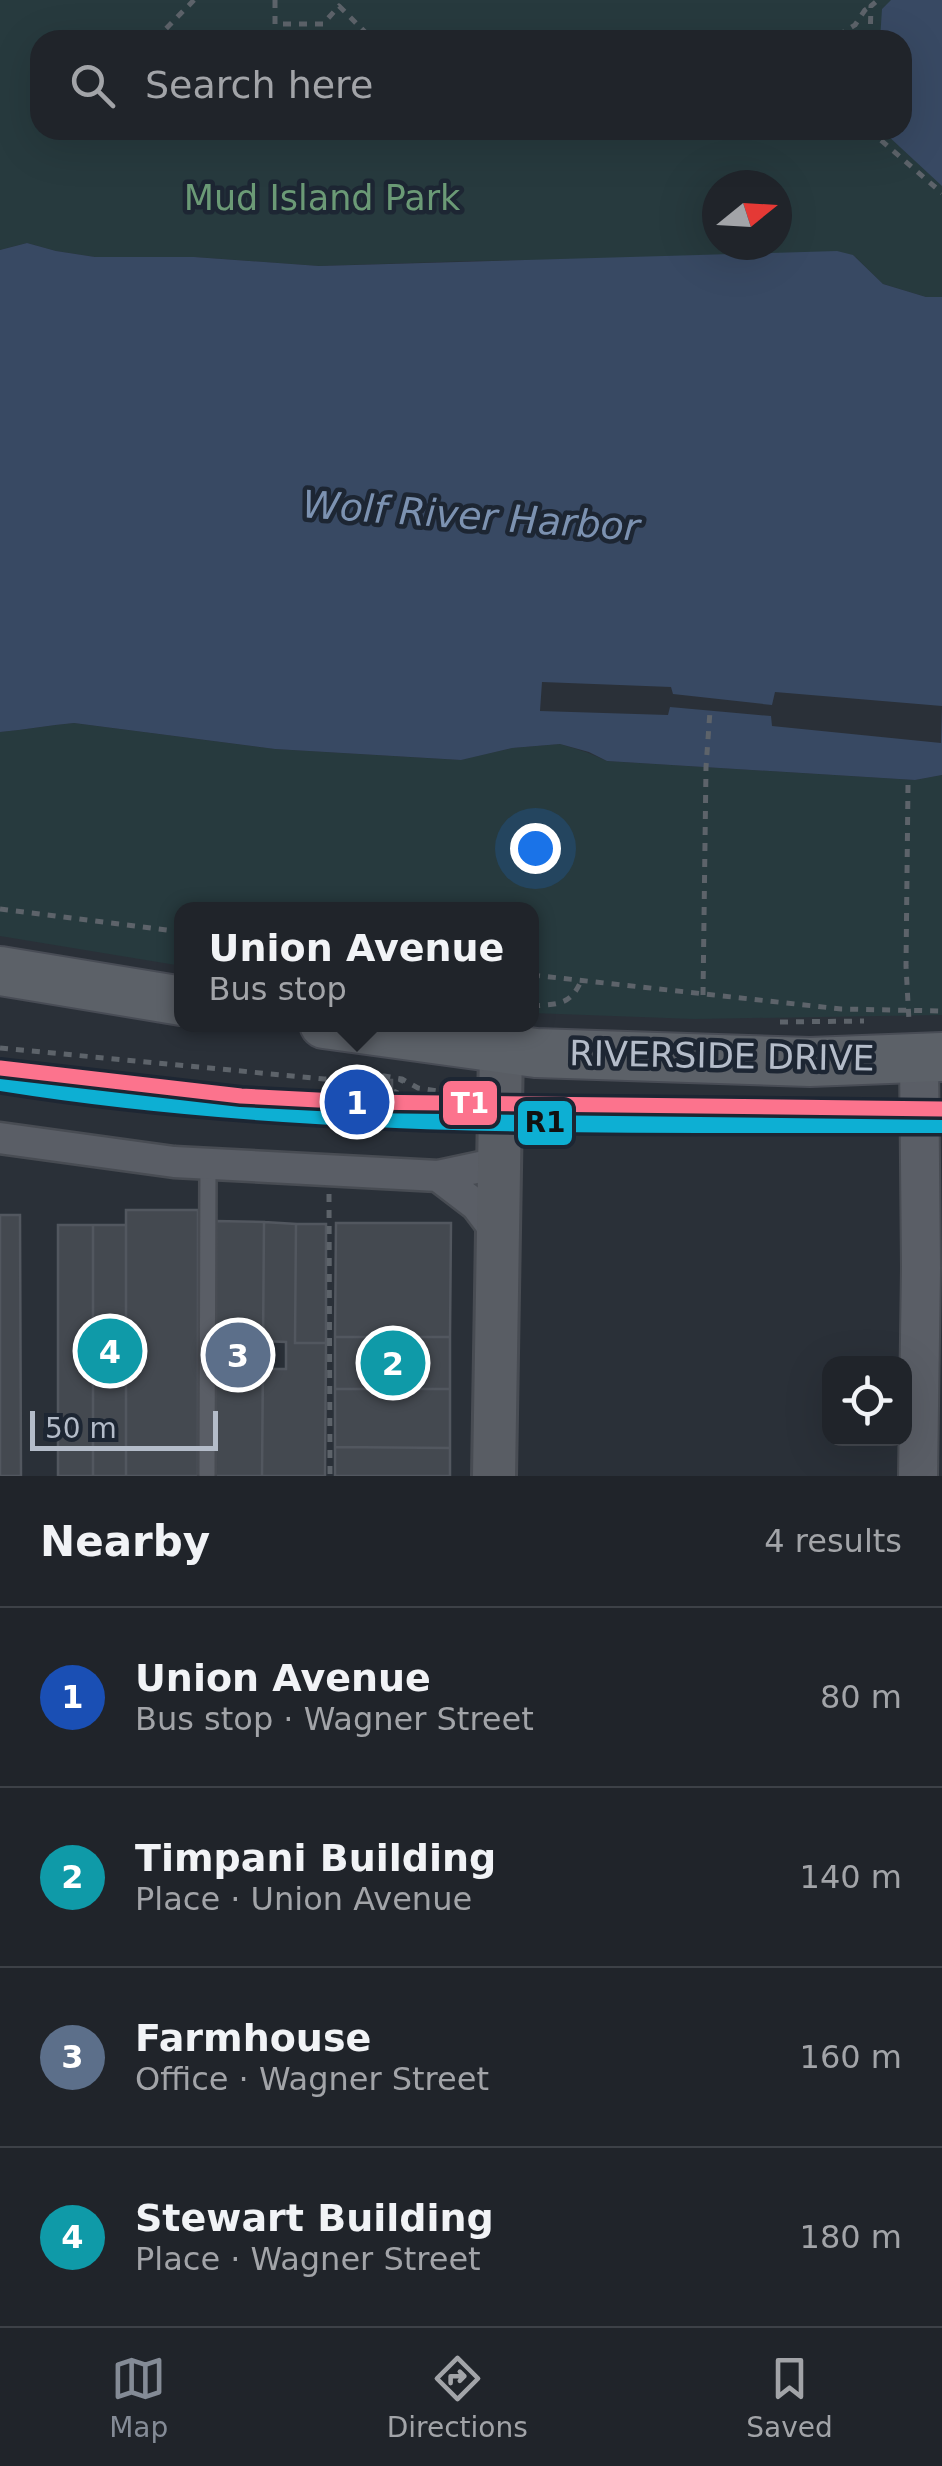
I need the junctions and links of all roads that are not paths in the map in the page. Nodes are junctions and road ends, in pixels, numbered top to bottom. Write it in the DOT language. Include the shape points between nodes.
graph roads {
  1 [pos="0,971"];
  2 [pos="174,1000"];
  3 [pos="383,1032"];
  4 [pos="924,1045"];
  5 [pos="501,1048"];
  6 [pos="0,1138"];
  7 [pos="499,1163"];
  8 [pos="208,1164"];
  9 [pos="438,1176"];
  10 [pos="498,1234"];
  11 [pos="206,1476"];
  12 [pos="494,1476"];
  13 [pos="918,1476"];
  1 -- 2 [label="main road"];
  3 -- 5 [label="main road, RIVERSIDE DRIVE"];
  4 -- 5 [label="main road, RIVERSIDE DRIVE" via="810,1062"];
  4 -- 13 [label="street"];
  5 -- 7 [label="main road"];
  6 -- 8 [label="street"];
  7 -- 9 [label="street"];
  7 -- 10 [label="main road"];
  8 -- 9 [label="street"];
  8 -- 11 [label="lane"];
  9 -- 10 [label="street" via="476,1205"];
  10 -- 12 [label="main road"];
}
